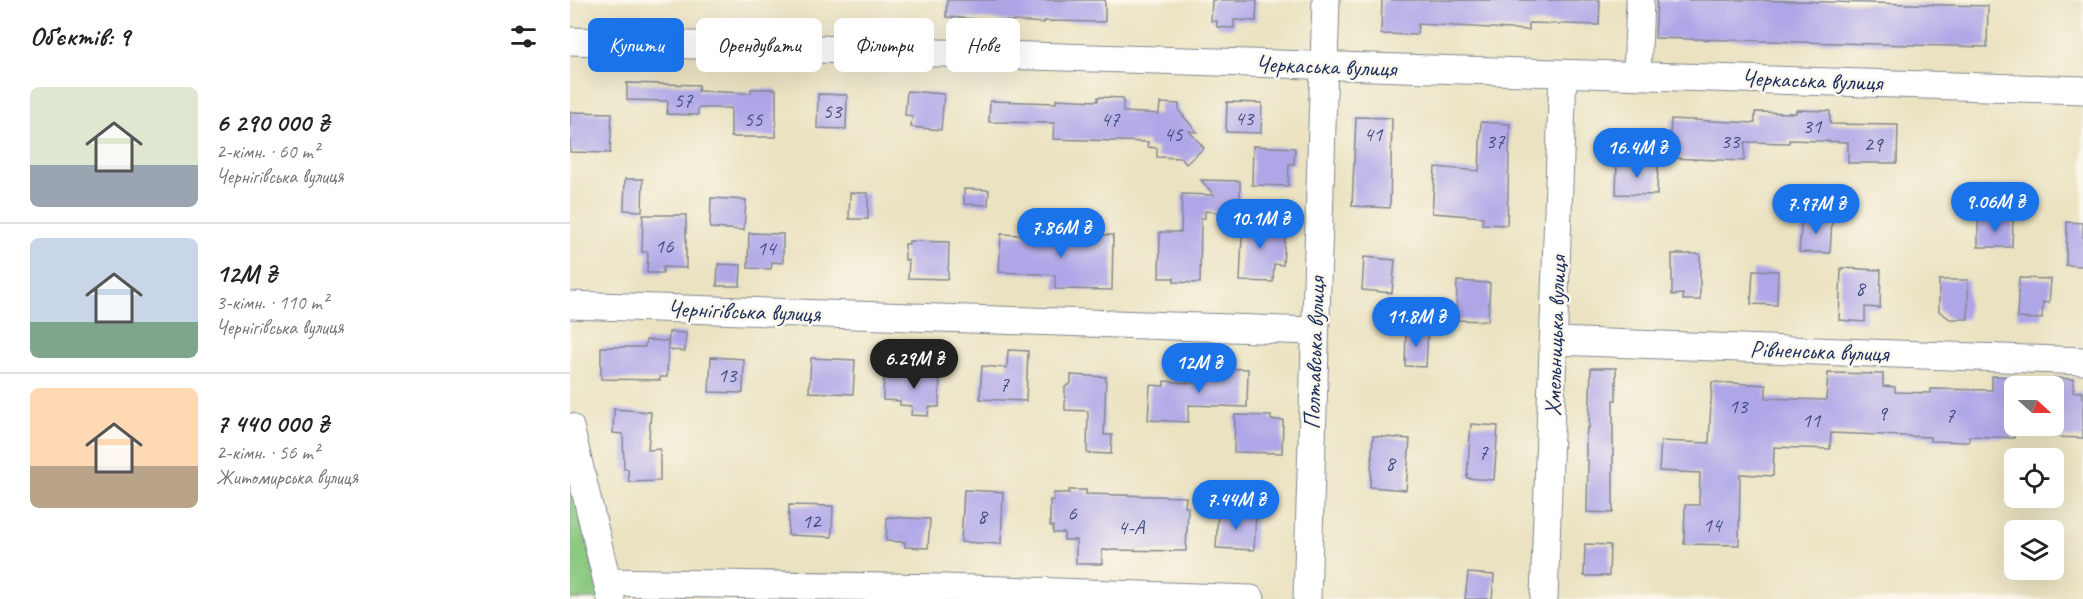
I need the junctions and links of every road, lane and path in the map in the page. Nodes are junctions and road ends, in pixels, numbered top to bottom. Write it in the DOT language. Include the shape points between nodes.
graph roads {
  1 [pos="1326,0"];
  2 [pos="1640,0"];
  3 [pos="570,41"];
  4 [pos="1323,66"];
  5 [pos="1563,73"];
  6 [pos="1637,74"];
  7 [pos="2083,90"];
  8 [pos="570,305"];
  9 [pos="1314,331"];
  10 [pos="1555,340"];
  11 [pos="2083,362"];
  12 [pos="570,427"];
  13 [pos="609,590"];
  14 [pos="1251,599"];
  15 [pos="1307,599"];
  16 [pos="1544,599"];
  1 -- 4 [label="street, Полтавська вулиця"];
  2 -- 6 [label="street"];
  3 -- 4 [label="street, Черкаська вулиця"];
  4 -- 5 [label="street, Черкаська вулиця"];
  4 -- 9 [label="street, Полтавська вулиця"];
  5 -- 6 [label="street, Черкаська вулиця"];
  5 -- 10 [label="street, Хмельницька вулиця"];
  6 -- 7 [label="street, Черкаська вулиця"];
  8 -- 9 [label="street, Чернігівська вулиця"];
  9 -- 15 [label="street, Полтавська вулиця"];
  10 -- 11 [label="street, Рівненська вулиця"];
  10 -- 16 [label="street, Хмельницька вулиця"];
  12 -- 13 [label="street"];
  13 -- 14 [label="street" via="945,588"];
}
